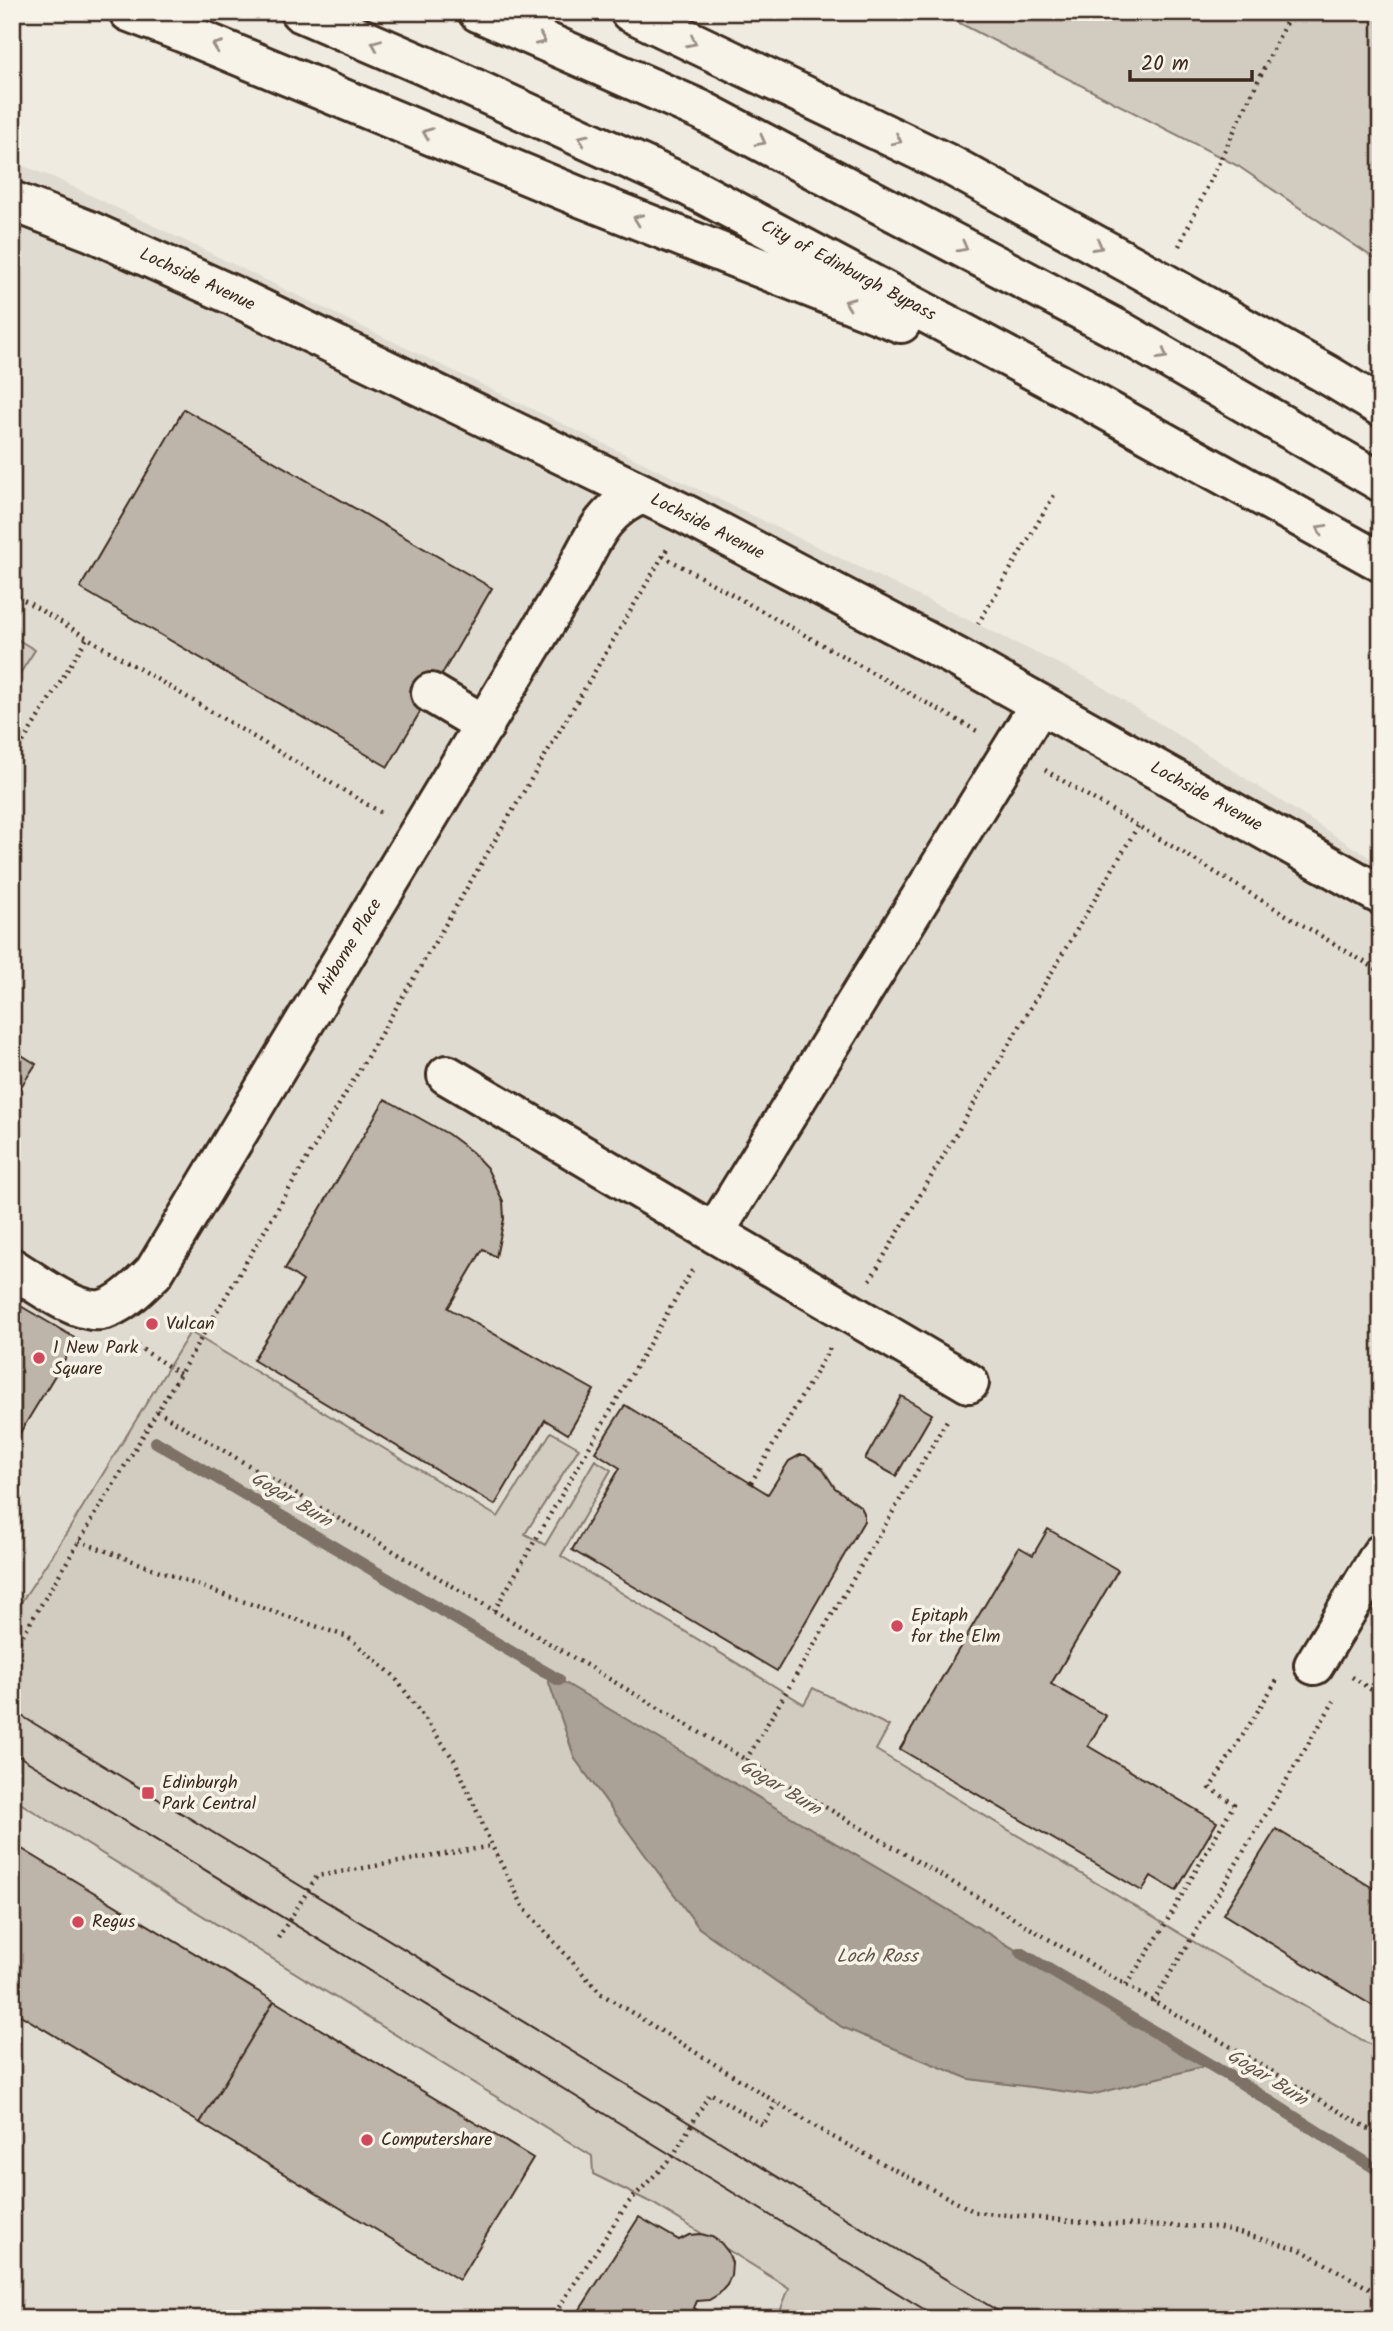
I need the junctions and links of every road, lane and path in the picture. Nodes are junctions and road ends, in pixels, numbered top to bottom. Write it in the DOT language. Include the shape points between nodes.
graph roads {
  1 [pos="129,12"];
  2 [pos="300,12"];
  3 [pos="478,12"];
  4 [pos="630,12"];
  5 [pos="1290,12"];
  6 [pos="12,201"];
  7 [pos="1175,253"];
  8 [pos="1072,391"];
  9 [pos="1381,407"];
  10 [pos="1381,482"];
  11 [pos="1056,492"];
  12 [pos="643,494"];
  13 [pos="687,515"];
  14 [pos="1381,562"];
  15 [pos="12,593"];
  16 [pos="88,638"];
  17 [pos="958,658"];
  18 [pos="431,693"];
  19 [pos="1040,704"];
  20 [pos="485,725"];
  21 [pos="12,760"];
  22 [pos="1138,826"];
  23 [pos="418,835"];
  24 [pos="1381,895"];
  25 [pos="447,1075"];
  26 [pos="714,1233"];
  27 [pos="12,1268"];
  28 [pos="850,1313"];
  29 [pos="969,1383"];
  30 [pos="157,1411"];
  31 [pos="751,1483"];
  32 [pos="79,1541"];
  33 [pos="1381,1554"];
  34 [pos="494,1611"];
  35 [pos="12,1653"];
  36 [pos="1315,1672"];
  37 [pos="1381,1696"];
  38 [pos="1335,1699"];
  39 [pos="746,1760"];
  40 [pos="492,1846"];
  41 [pos="278,1938"];
  42 [pos="1126,1985"];
  43 [pos="1153,2002"];
  44 [pos="776,2103"];
  45 [pos="1381,2136"];
  46 [pos="1381,2295"];
  47 [pos="551,2319"];
  8 -- 1 [label="main road, one-way"];
  8 -- 2 [label="main road, City of Edinburgh Bypass, one-way" via="690,187"];
  3 -- 10 [label="main road, one-way" via="701,110 1119,330"];
  4 -- 9 [label="main road, one-way" via="950,165"];
  5 -- 7 [label="path"];
  6 -- 12 [label="main road, Lochside Avenue" via="234,296"];
  14 -- 8 [label="main road, City of Edinburgh Bypass, one-way"];
  11 -- 17 [label="path"];
  12 -- 13 [label="main road, Lochside Avenue"];
  12 -- 20 [label="main road, Airborne Place" via="610,513"];
  13 -- 17 [label="main road, Lochside Avenue"];
  13 -- 30 [label="path"];
  15 -- 16 [label="path"];
  16 -- 21 [label="path"];
  16 -- 23 [label="path"];
  17 -- 19 [label="main road, Lochside Avenue"];
  18 -- 20 [label="main road"];
  19 -- 24 [label="main road, Lochside Avenue"];
  19 -- 26 [label="main road"];
  20 -- 23 [label="main road, Airborne Place"];
  22 -- 28 [label="path"];
  23 -- 27 [label="main road, Airborne Place" via="154,1272 129,1297 102,1310 76,1307"];
  25 -- 26 [label="main road"];
  26 -- 28 [label="main road"];
  26 -- 34 [label="path"];
  28 -- 29 [label="main road"];
  28 -- 31 [label="path"];
  29 -- 39 [label="path"];
  30 -- 32 [label="path"];
  30 -- 34 [label="path"];
  32 -- 35 [label="path"];
  32 -- 40 [label="path" via="348,1637 394,1676 456,1761"];
  33 -- 36 [label="main road"];
  34 -- 39 [label="path"];
  36 -- 37 [label="path"];
  36 -- 42 [label="path" via="1210,1788 1234,1804"];
  38 -- 43 [label="path"];
  39 -- 42 [label="path"];
  40 -- 41 [label="path" via="317,1876"];
  40 -- 44 [label="path" via="524,1908 600,1993"];
  42 -- 43 [label="path"];
  43 -- 45 [label="path"];
  44 -- 46 [label="path" via="975,2212 1104,2224 1217,2227 1299,2249"];
  44 -- 47 [label="path" via="763,2126 710,2093 673,2156 628,2203"];
}
